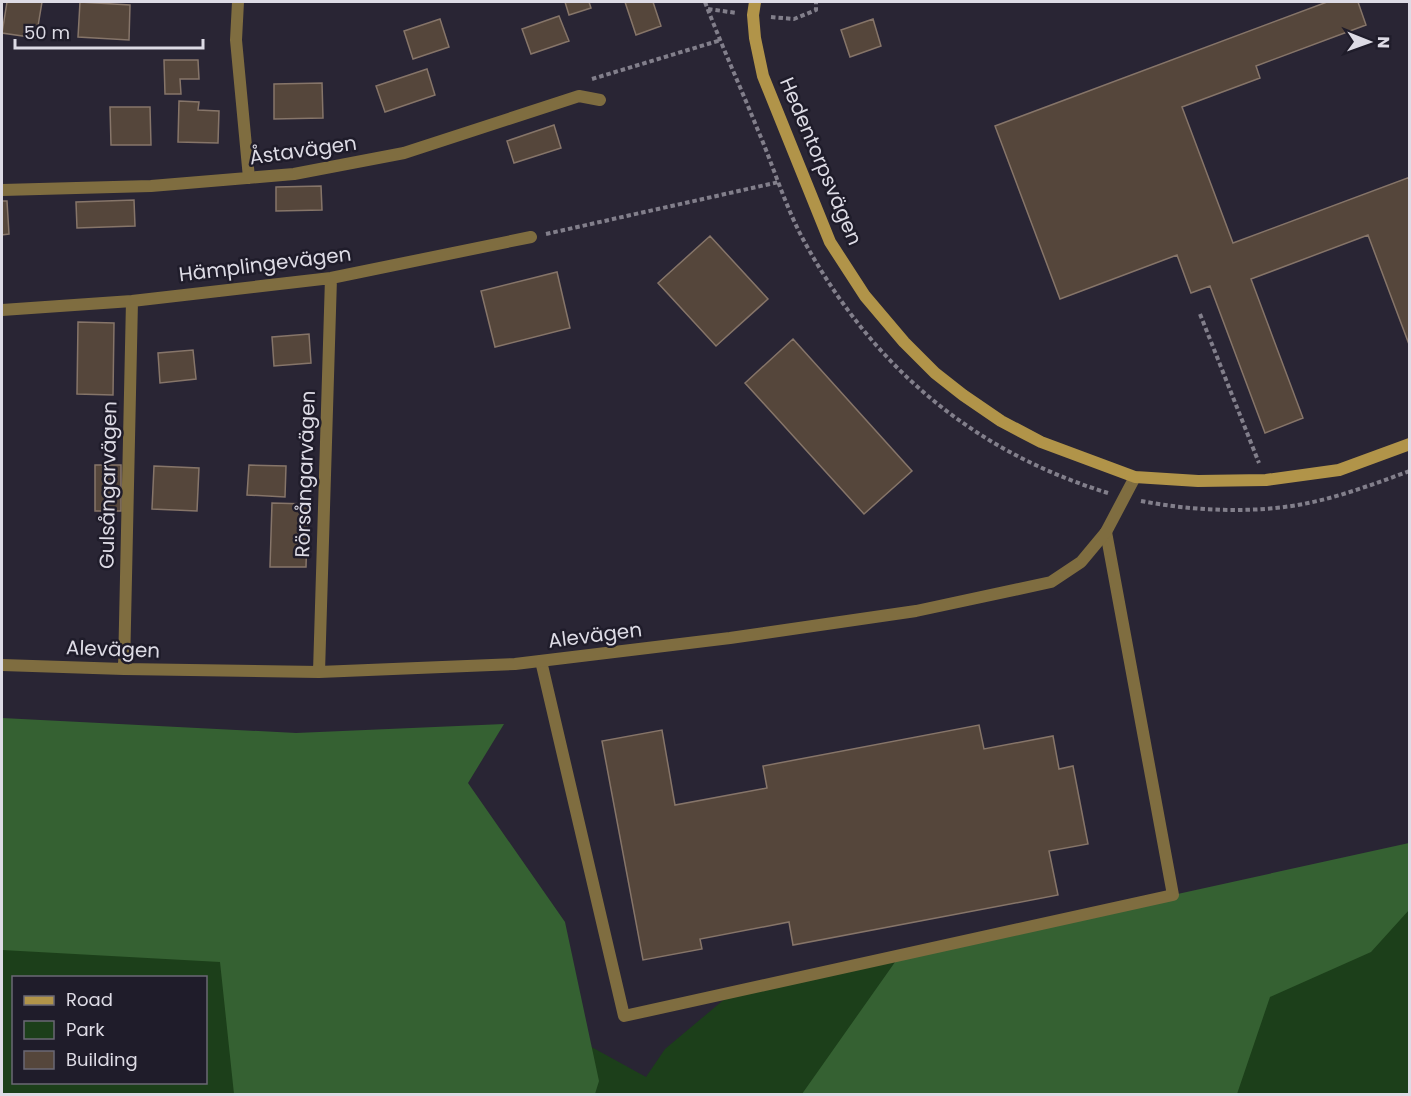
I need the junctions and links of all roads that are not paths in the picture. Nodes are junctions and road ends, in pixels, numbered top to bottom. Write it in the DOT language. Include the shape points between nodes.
graph roads {
  1 [pos="238,2"];
  2 [pos="754,2"];
  3 [pos="600,100"];
  4 [pos="249,178"];
  5 [pos="2,190"];
  6 [pos="531,237"];
  7 [pos="331,278"];
  8 [pos="132,301"];
  9 [pos="2,310"];
  10 [pos="1410,444"];
  11 [pos="1135,477"];
  12 [pos="1106,532"];
  13 [pos="542,661"];
  14 [pos="2,665"];
  15 [pos="124,669"];
  16 [pos="319,672"];
  1 -- 4 [label="street" via="236,40"];
  2 -- 11 [label="street, Hedentorpsvägen" via="755,38 763,76 830,242 865,296 935,373 1000,421 1041,442"];
  3 -- 4 [label="street, Åstavägen" via="579,96 404,153 294,174"];
  4 -- 5 [label="street, Åstavägen" via="151,186"];
  6 -- 7 [label="street, Hämplingevägen"];
  7 -- 8 [label="street, Hämplingevägen"];
  7 -- 16 [label="street, Rörsångarvägen"];
  8 -- 9 [label="street, Hämplingevägen"];
  8 -- 15 [label="street, Gulsångarvägen"];
  10 -- 11 [label="street, Hedentorpsvägen" via="1339,470 1266,480"];
  11 -- 12 [label="street, Alevägen"];
  12 -- 13 [label="street, Alevägen" via="1080,562 1052,582 916,611"];
  12 -- 13 [label="street" via="1173,895 624,1016"];
  13 -- 16 [label="street, Alevägen"];
  14 -- 15 [label="street, Alevägen"];
  15 -- 16 [label="street, Alevägen"];
}
